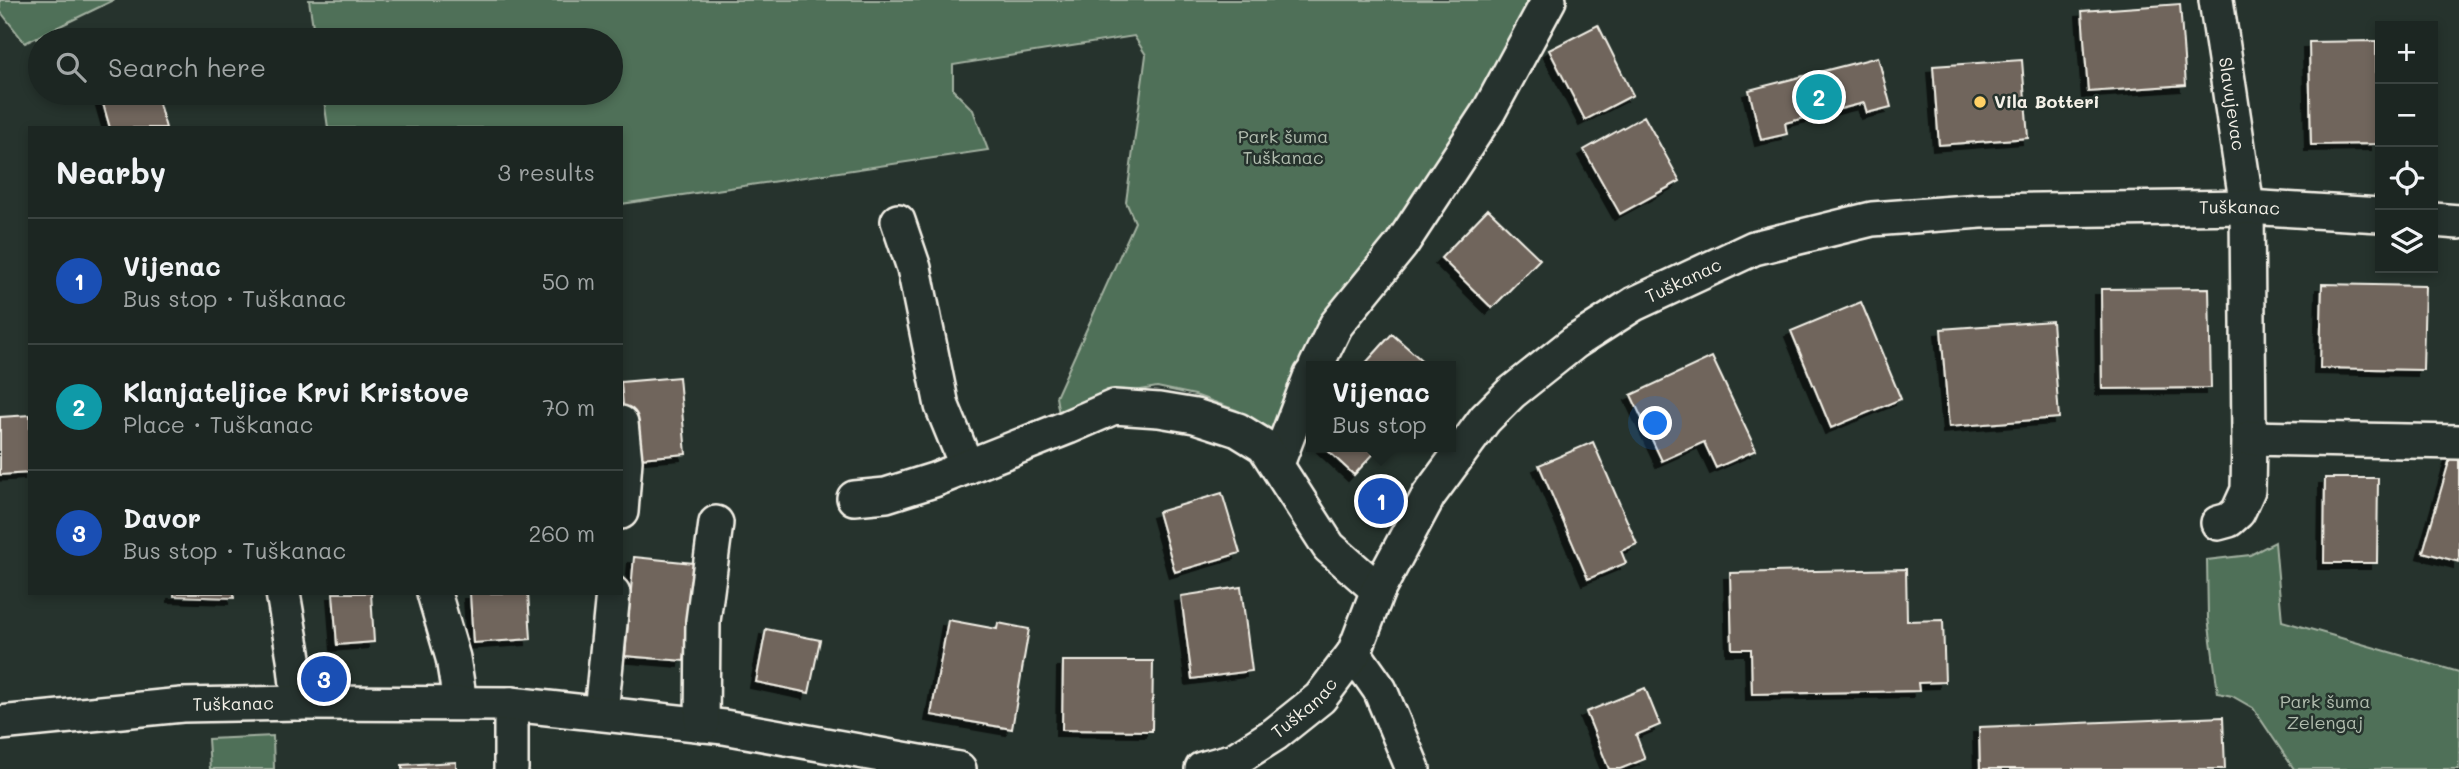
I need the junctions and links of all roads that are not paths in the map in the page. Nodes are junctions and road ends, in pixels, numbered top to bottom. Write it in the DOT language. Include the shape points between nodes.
graph roads {
  1 [pos="1549,0"];
  2 [pos="2216,0"];
  3 [pos="2247,207"];
  4 [pos="2375,215"];
  5 [pos="2438,220"];
  6 [pos="898,221"];
  7 [pos="2459,222"];
  8 [pos="1318,361"];
  9 [pos="1306,388"];
  10 [pos="2249,438"];
  11 [pos="623,442"];
  12 [pos="2459,442"];
  13 [pos="1277,464"];
  14 [pos="967,467"];
  15 [pos="623,486"];
  16 [pos="853,498"];
  17 [pos="716,523"];
  18 [pos="2218,523"];
  19 [pos="1378,590"];
  20 [pos="283,595"];
  21 [pos="435,595"];
  22 [pos="614,595"];
  23 [pos="1354,653"];
  24 [pos="460,702"];
  25 [pos="299,703"];
  26 [pos="511,704"];
  27 [pos="601,713"];
  28 [pos="0,723"];
  29 [pos="702,725"];
  30 [pos="803,756"];
  31 [pos="511,769"];
  32 [pos="959,769"];
  33 [pos="1202,769"];
  34 [pos="1413,769"];
  1 -- 8 [label="street" via="1489,111 1401,245 1336,325"];
  2 -- 3 [label="street, Slavujevac"];
  3 -- 4 [label="street, Tuškanac"];
  3 -- 10 [label="street, Slavujevac"];
  3 -- 19 [label="street, Tuškanac" via="1980,211 1872,219 1755,248 1634,304 1575,342 1511,393 1485,419 1429,495"];
  5 -- 7 [label="street"];
  6 -- 14 [label="street" via="914,268 942,407"];
  9 -- 13 [label="street"];
  10 -- 12 [label="street"];
  10 -- 18 [label="street, Slavujevac" via="2248,490 2238,512"];
  11 -- 15 [label="street"];
  13 -- 14 [label="street" via="1264,446 1238,430 1195,416 1114,407"];
  13 -- 19 [label="street" via="1329,547"];
  14 -- 16 [label="street" via="886,495"];
  17 -- 29 [label="street" via="703,621"];
  19 -- 23 [label="street, Tuškanac"];
  20 -- 25 [label="street"];
  21 -- 24 [label="street"];
  22 -- 27 [label="street"];
  23 -- 33 [label="street, Tuškanac" via="1320,698 1275,734 1234,760"];
  23 -- 34 [label="street" via="1380,690"];
  24 -- 25 [label="street, Tuškanac"];
  24 -- 26 [label="street, Tuškanac"];
  25 -- 28 [label="street, Tuškanac" via="182,705"];
  26 -- 27 [label="street, Tuškanac"];
  26 -- 31 [label="street"];
  27 -- 29 [label="street, Tuškanac"];
  29 -- 30 [label="street, Tuškanac"];
  30 -- 32 [label="street, Tuškanac"];
}
